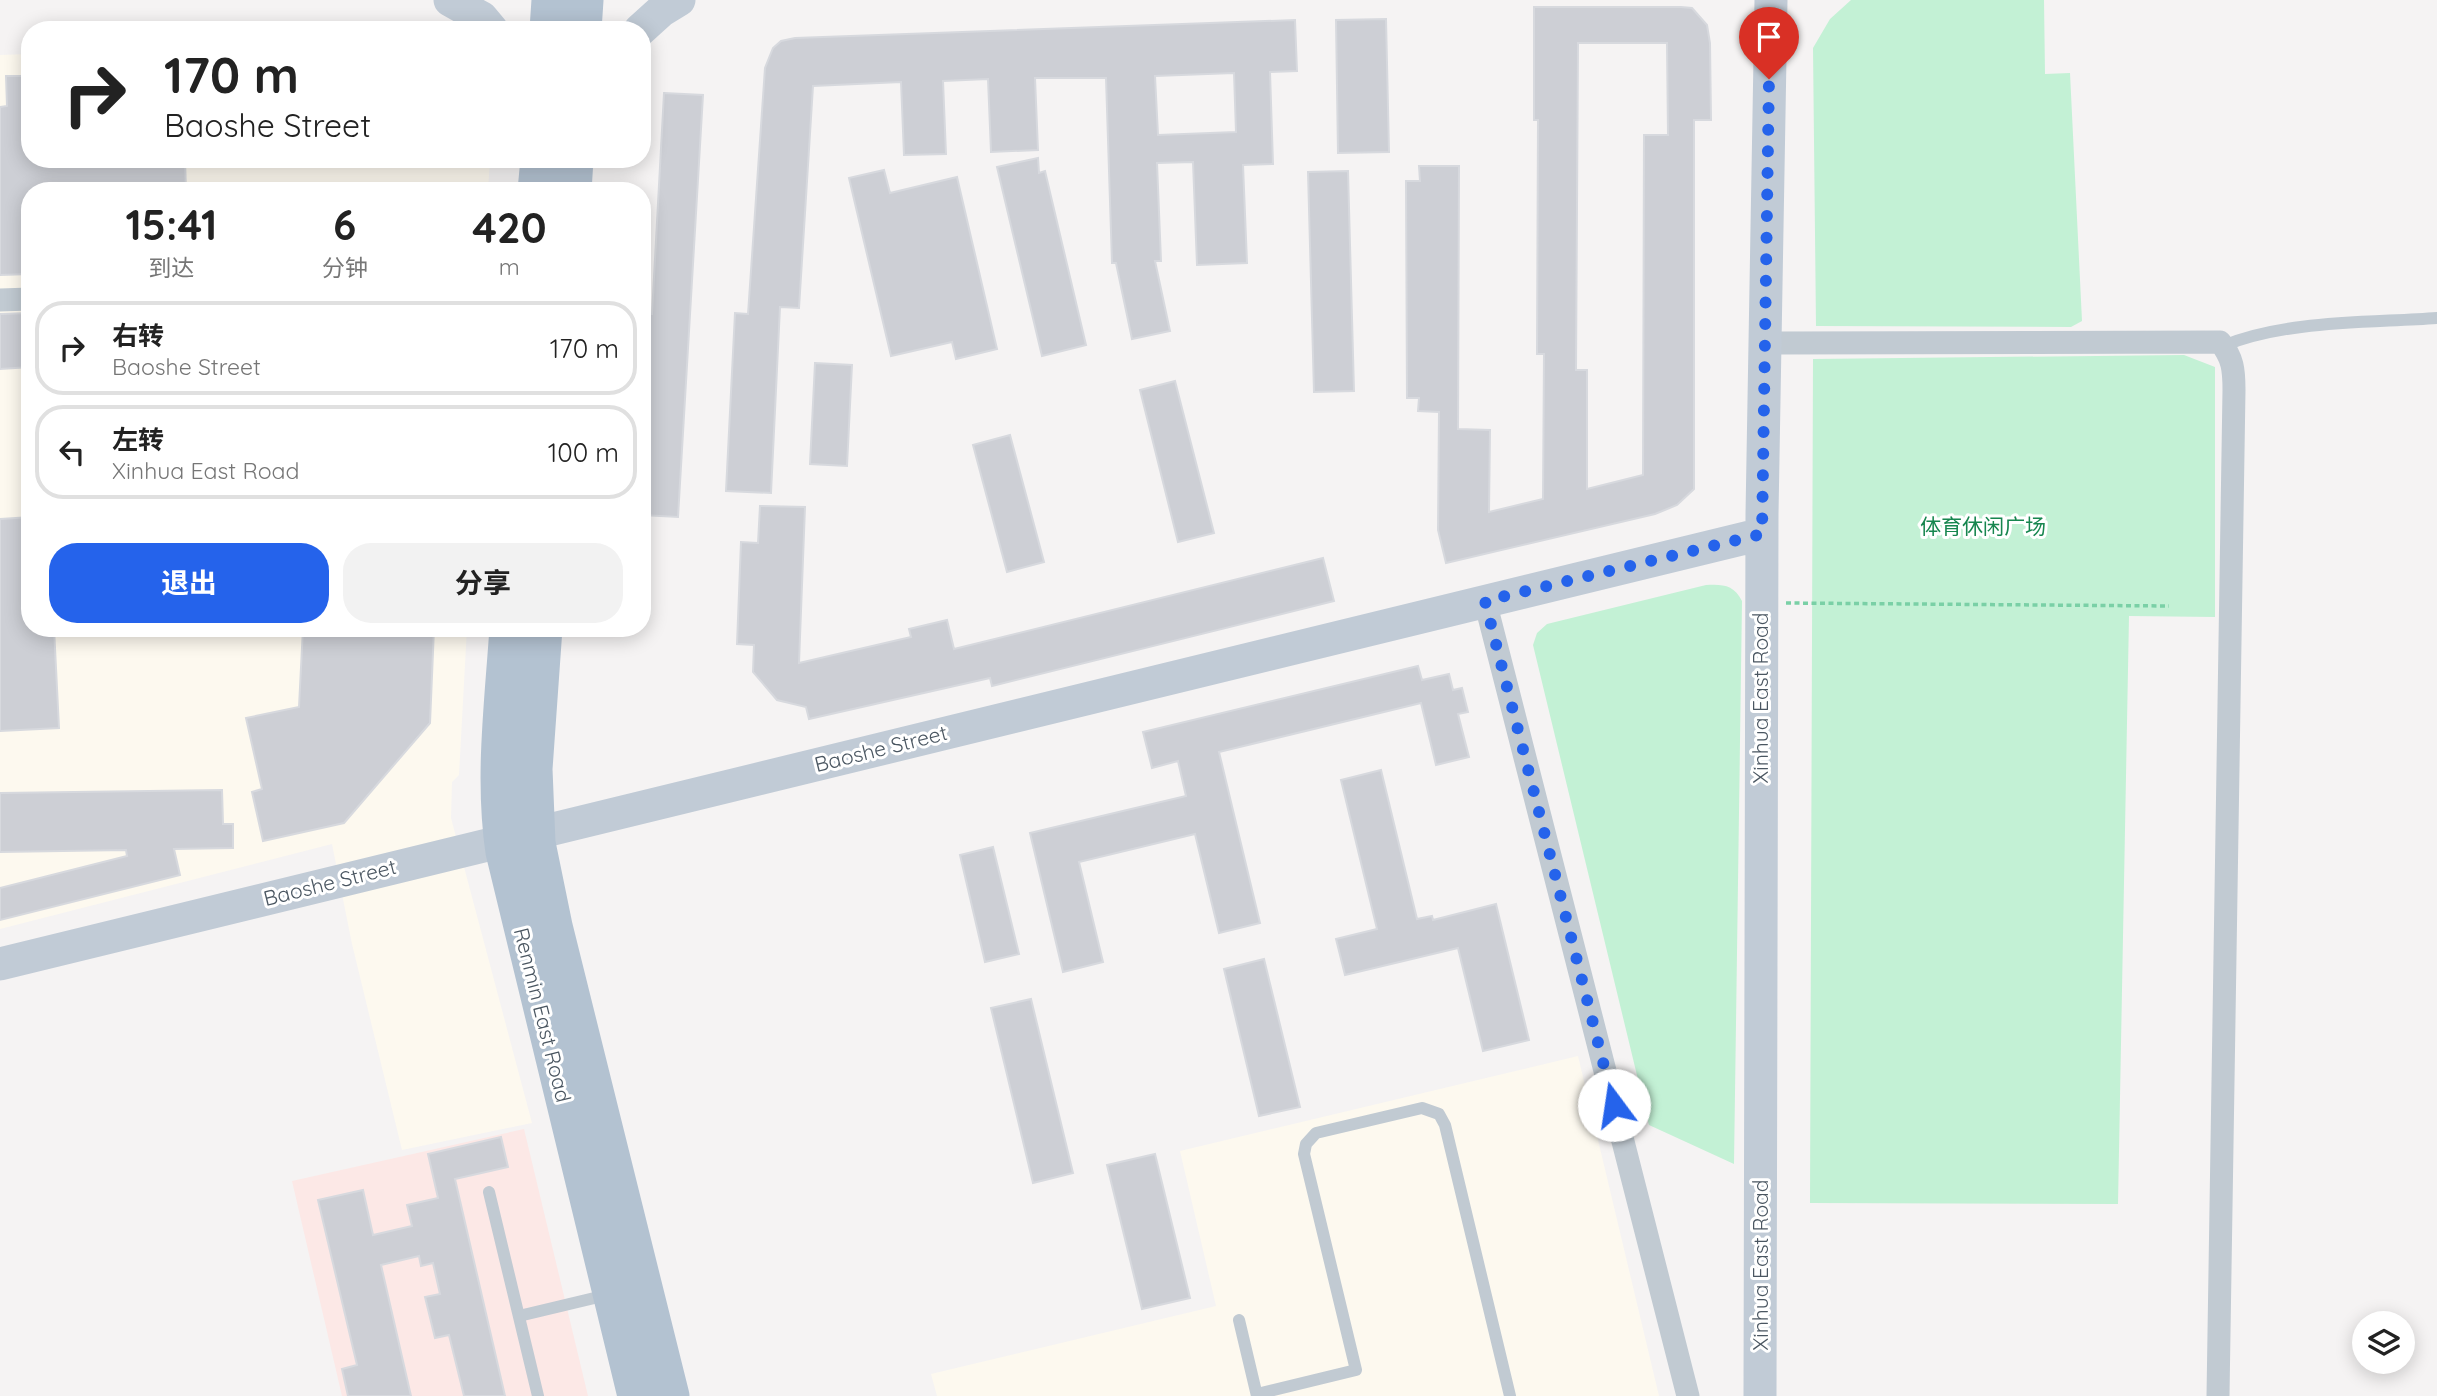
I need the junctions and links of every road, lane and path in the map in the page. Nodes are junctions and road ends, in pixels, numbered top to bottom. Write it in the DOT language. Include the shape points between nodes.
graph roads {
  1 [pos="450,0"];
  2 [pos="550,0"];
  3 [pos="585,0"];
  4 [pos="679,0"];
  5 [pos="1771,0"];
  6 [pos="484,21"];
  7 [pos="549,21"];
  8 [pos="584,21"];
  9 [pos="650,21"];
  10 [pos="21,299"];
  11 [pos="0,300"];
  12 [pos="2437,318"];
  13 [pos="1765,343"];
  14 [pos="2223,346"];
  15 [pos="1762,534"];
  16 [pos="1485,601"];
  17 [pos="1762,602"];
  18 [pos="2169,606"];
  19 [pos="507,637"];
  20 [pos="543,637"];
  21 [pos="519,837"];
  22 [pos="0,964"];
  23 [pos="489,1192"];
  24 [pos="611,1294"];
  25 [pos="519,1316"];
  26 [pos="1239,1320"];
  27 [pos="1257,1395"];
  28 [pos="538,1396"];
  29 [pos="636,1396"];
  30 [pos="671,1396"];
  31 [pos="1510,1396"];
  32 [pos="1688,1396"];
  33 [pos="1760,1396"];
  34 [pos="2218,1396"];
  1 -- 6 [label="street"];
  2 -- 7 [label="main road"];
  3 -- 8 [label="main road"];
  4 -- 9 [label="street"];
  5 -- 13 [label="street, Xinhua East Road"];
  10 -- 11 [label="street"];
  12 -- 14 [label="lane" via="2290,330 2244,337"];
  13 -- 14 [label="street" via="2220,342"];
  13 -- 15 [label="street, Xinhua East Road"];
  14 -- 34 [label="street" via="2234,364 2234,390"];
  15 -- 16 [label="street, Baoshe Street"];
  15 -- 17 [label="street, Xinhua East Road"];
  16 -- 21 [label="street, Baoshe Street"];
  16 -- 32 [label="street"];
  17 -- 18 [label="path"];
  17 -- 33 [label="street, Xinhua East Road"];
  19 -- 21 [label="main road, Renmin East Road" via="499,767"];
  20 -- 21 [label="main road, Renmin East Road" via="534,769"];
  21 -- 22 [label="street, Baoshe Street"];
  21 -- 24 [label="main road, Renmin East Road"];
  21 -- 30 [label="main road, Renmin East Road" via="554,926"];
  23 -- 25 [label="lane"];
  24 -- 25 [label="lane"];
  24 -- 29 [label="main road, Renmin East Road"];
  25 -- 28 [label="lane"];
  26 -- 27 [label="lane"];
  27 -- 31 [label="lane" via="1356,1370 1304,1154 1306,1144 1316,1133 1422,1108 1439,1114 1446,1125"];
}
